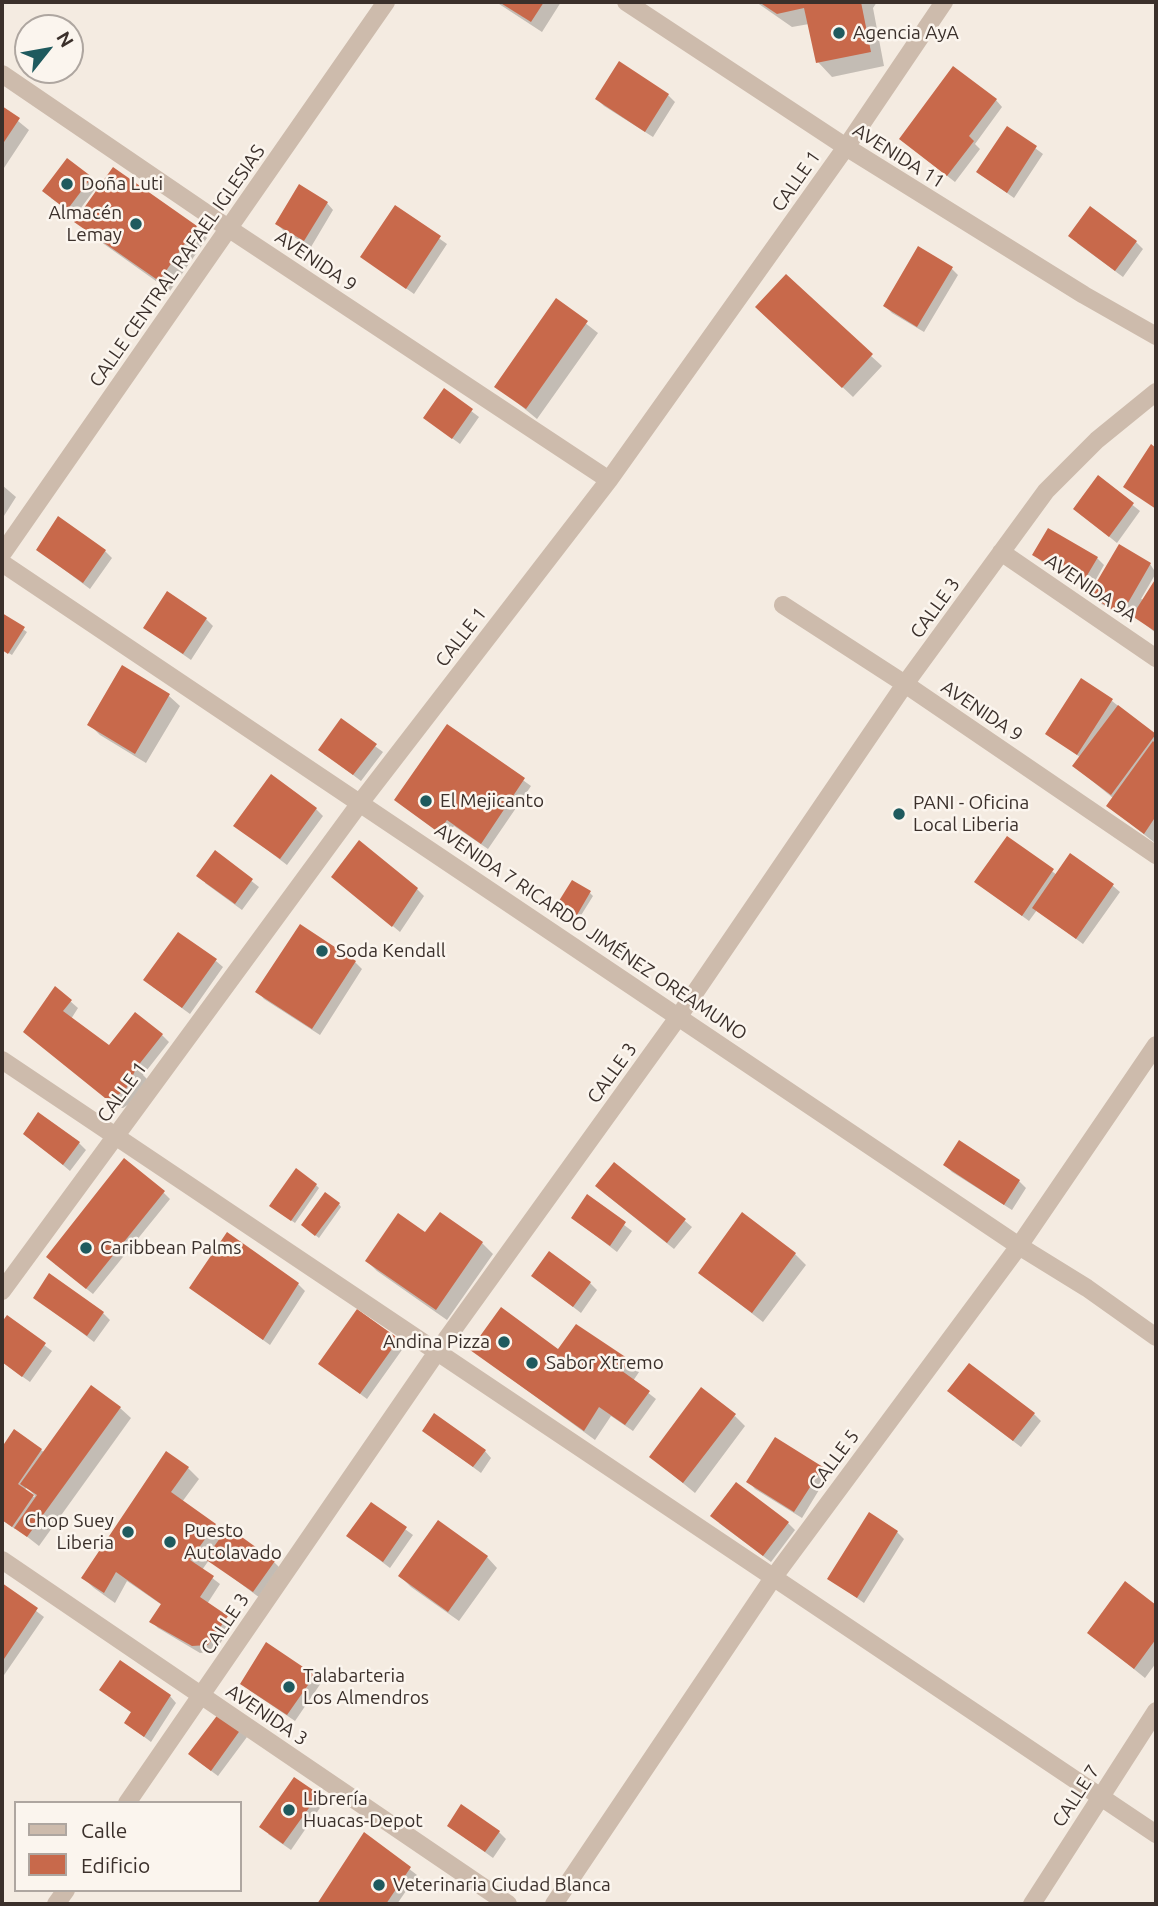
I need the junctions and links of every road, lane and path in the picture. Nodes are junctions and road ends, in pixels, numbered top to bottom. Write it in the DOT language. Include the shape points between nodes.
graph roads {
  1 [pos="386,2"];
  2 [pos="626,2"];
  3 [pos="944,2"];
  4 [pos="2,74"];
  5 [pos="846,147"];
  6 [pos="228,228"];
  7 [pos="1156,336"];
  8 [pos="1156,392"];
  9 [pos="609,480"];
  10 [pos="1001,552"];
  11 [pos="2,554"];
  12 [pos="2,564"];
  13 [pos="783,605"];
  14 [pos="1156,658"];
  15 [pos="905,684"];
  16 [pos="360,803"];
  17 [pos="1156,855"];
  18 [pos="679,1016"];
  19 [pos="1156,1045"];
  20 [pos="2,1060"];
  21 [pos="116,1136"];
  22 [pos="1019,1246"];
  23 [pos="2,1291"];
  24 [pos="1156,1337"];
  25 [pos="437,1352"];
  26 [pos="2,1560"];
  27 [pos="773,1578"];
  28 [pos="201,1696"];
  29 [pos="1156,1711"];
  30 [pos="1101,1797"];
  31 [pos="128,1801"];
  32 [pos="1156,1834"];
  33 [pos="508,1904"];
  34 [pos="554,1904"];
  35 [pos="1032,1904"];
  1 -- 6 [label="street, CALLE CENTRAL RAFAEL IGLESIAS"];
  2 -- 5 [label="street, AVENIDA 11"];
  3 -- 5 [label="street, CALLE 1"];
  4 -- 6 [label="street, AVENIDA 9"];
  5 -- 7 [label="street, AVENIDA 11"];
  5 -- 9 [label="street, CALLE 1"];
  6 -- 9 [label="street, AVENIDA 9"];
  6 -- 11 [label="street, CALLE CENTRAL RAFAEL IGLESIAS"];
  8 -- 10 [label="street, CALLE 3" via="1097,440 1046,491"];
  9 -- 16 [label="street, CALLE 1"];
  10 -- 14 [label="street, AVENIDA 9A"];
  10 -- 15 [label="street, CALLE 3"];
  12 -- 16 [label="street, AVENIDA 7 RICARDO JIMÉNEZ OREAMUNO"];
  13 -- 15 [label="street, AVENIDA 9"];
  15 -- 17 [label="street, AVENIDA 9"];
  15 -- 18 [label="street, CALLE 3"];
  16 -- 18 [label="street, AVENIDA 7 RICARDO JIMÉNEZ OREAMUNO"];
  16 -- 21 [label="street, CALLE 1"];
  18 -- 22 [label="street, AVENIDA 7 RICARDO JIMÉNEZ OREAMUNO"];
  18 -- 25 [label="street, CALLE 3"];
  19 -- 22 [label="street, CALLE 5"];
  20 -- 21 [label="street"];
  21 -- 23 [label="street, CALLE 1"];
  21 -- 25 [label="street"];
  22 -- 24 [label="street, AVENIDA 7 RICARDO JIMÉNEZ OREAMUNO"];
  22 -- 27 [label="street, CALLE 5"];
  25 -- 27 [label="street"];
  25 -- 28 [label="street, CALLE 3"];
  26 -- 28 [label="street, AVENIDA 3"];
  27 -- 30 [label="street"];
  27 -- 34 [label="street, CALLE 5"];
  28 -- 31 [label="street, CALLE 3"];
  28 -- 33 [label="street, AVENIDA 3"];
  29 -- 30 [label="street, CALLE 7"];
  30 -- 32 [label="street"];
  30 -- 35 [label="street, CALLE 7"];
}
